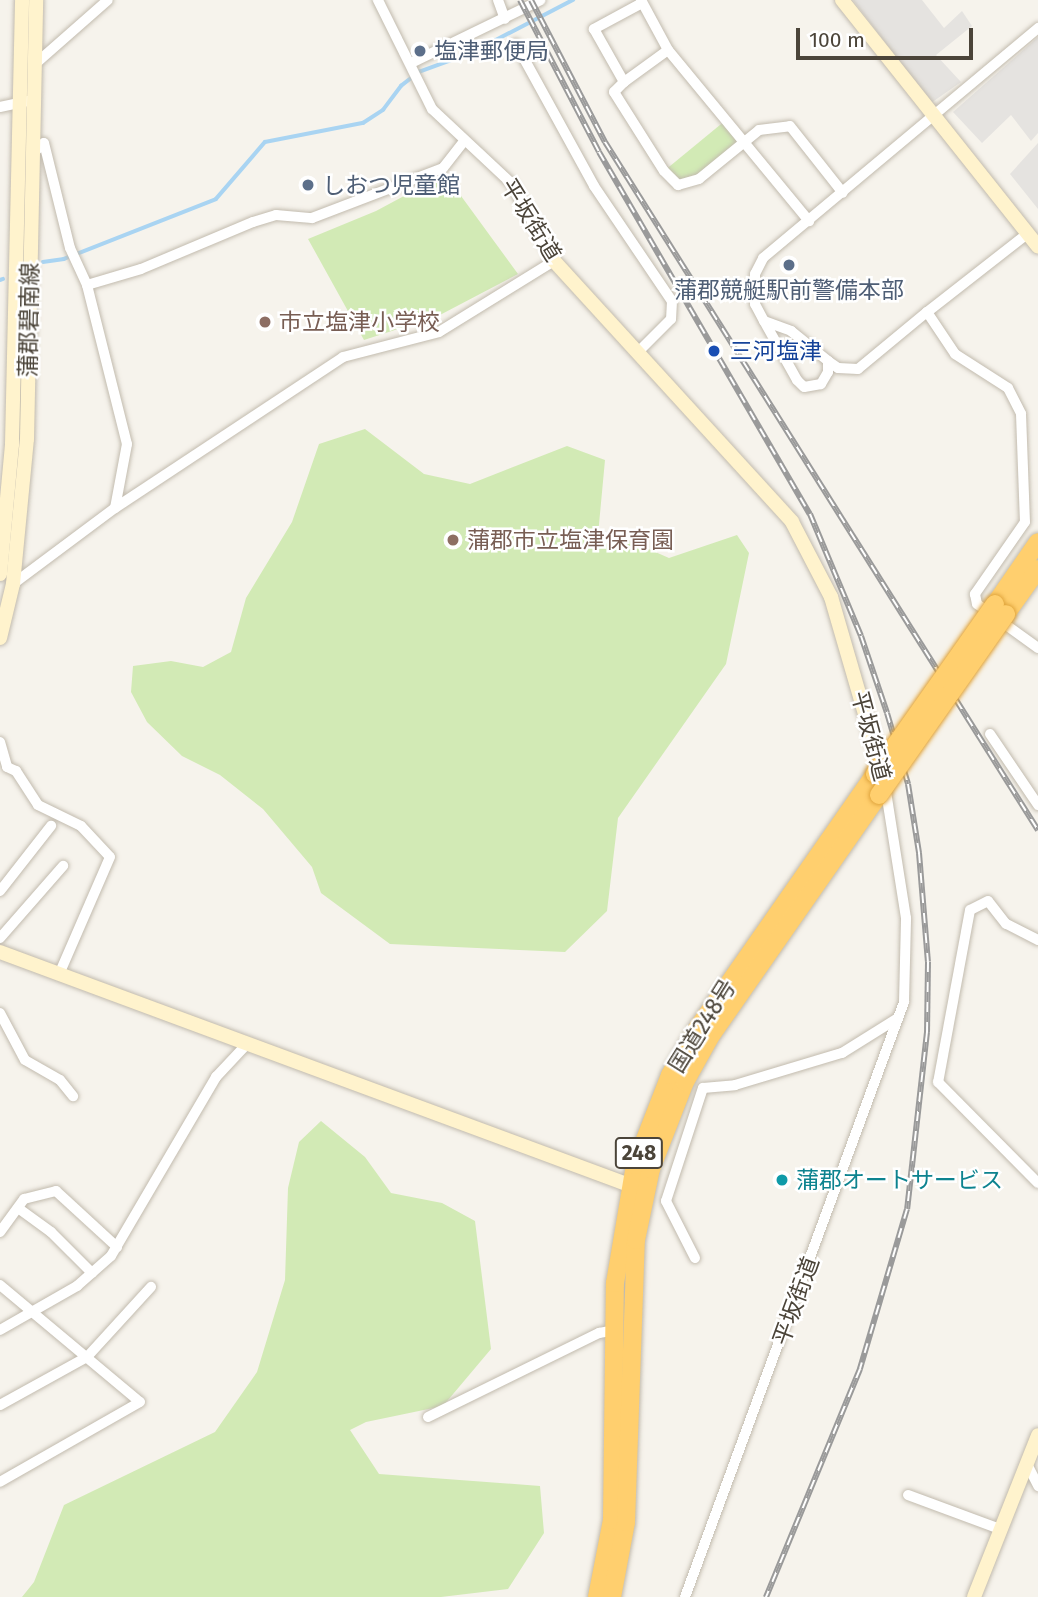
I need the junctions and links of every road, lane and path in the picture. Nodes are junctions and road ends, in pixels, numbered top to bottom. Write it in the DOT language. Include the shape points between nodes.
graph roads {
  1 [pos="22,0"];
  2 [pos="36,0"];
  3 [pos="108,0"];
  4 [pos="378,0"];
  5 [pos="498,0"];
  6 [pos="541,0"];
  7 [pos="842,0"];
  8 [pos="641,2"];
  9 [pos="505,19"];
  10 [pos="1038,28"];
  11 [pos="516,44"];
  12 [pos="668,50"];
  13 [pos="34,65"];
  14 [pos="412,67"];
  15 [pos="624,82"];
  16 [pos="26,100"];
  17 [pos="0,107"];
  18 [pos="934,112"];
  19 [pos="464,141"];
  20 [pos="746,144"];
  21 [pos="33,154"];
  22 [pos="843,193"];
  23 [pos="808,221"];
  24 [pos="1027,234"];
  25 [pos="1038,246"];
  26 [pos="554,261"];
  27 [pos="87,285"];
  28 [pos="927,312"];
  29 [pos="764,321"];
  30 [pos="637,354"];
  31 [pos="828,360"];
  32 [pos="116,508"];
  33 [pos="1038,542"];
  34 [pos="1,566"];
  35 [pos="1038,569"];
  36 [pos="13,584"];
  37 [pos="1000,609"];
  38 [pos="0,638"];
  39 [pos="1038,649"];
  40 [pos="990,734"];
  41 [pos="873,742"];
  42 [pos="0,743"];
  43 [pos="1038,805"];
  44 [pos="51,826"];
  45 [pos="63,866"];
  46 [pos="0,891"];
  47 [pos="0,938"];
  48 [pos="1038,940"];
  49 [pos="0,952"];
  50 [pos="60,972"];
  51 [pos="0,1013"];
  52 [pos="898,1018"];
  53 [pos="247,1044"];
  54 [pos="73,1096"];
  55 [pos="1038,1183"];
  56 [pos="637,1188"];
  57 [pos="18,1208"];
  58 [pos="0,1231"];
  59 [pos="117,1247"];
  60 [pos="695,1258"];
  61 [pos="92,1273"];
  62 [pos="0,1284"];
  63 [pos="151,1287"];
  64 [pos="33,1312"];
  65 [pos="0,1330"];
  66 [pos="616,1330"];
  67 [pos="87,1357"];
  68 [pos="0,1405"];
  69 [pos="428,1417"];
  70 [pos="1038,1435"];
  71 [pos="1027,1464"];
  72 [pos="0,1482"];
  73 [pos="1038,1486"];
  74 [pos="908,1495"];
  75 [pos="1000,1529"];
  76 [pos="597,1597"];
  77 [pos="612,1597"];
  78 [pos="685,1597"];
  79 [pos="974,1597"];
  1 -- 16 [label="street, 蒲郡碧南線"];
  2 -- 13 [label="street, 蒲郡碧南線"];
  3 -- 13 [label="street"];
  4 -- 14 [label="street, 平坂街道"];
  5 -- 9 [label="street"];
  6 -- 9 [label="street"];
  7 -- 18 [label="street"];
  8 -- 12 [label="street"];
  8 -- 15 [label="street" via="594,29"];
  9 -- 14 [label="street"];
  10 -- 18 [label="street"];
  11 -- 30 [label="street" via="594,186 673,301 671,319"];
  12 -- 15 [label="street"];
  12 -- 20 [label="street"];
  13 -- 16 [label="street, 蒲郡碧南線"];
  14 -- 19 [label="street, 平坂街道" via="432,109"];
  15 -- 20 [label="street" via="614,92 664,171 678,185 699,179"];
  16 -- 17 [label="street"];
  16 -- 21 [label="street, 蒲郡碧南線"];
  16 -- 34 [label="street, 蒲郡碧南線" via="11,483"];
  18 -- 22 [label="street"];
  18 -- 24 [label="street"];
  19 -- 26 [label="street, 平坂街道" via="490,159 511,183"];
  19 -- 27 [label="street" via="443,168 312,218 276,215 253,222 141,269"];
  20 -- 22 [label="street" via="760,131 790,126"];
  20 -- 23 [label="street"];
  21 -- 27 [label="street" via="44,143 72,251"];
  21 -- 36 [label="street, 蒲郡碧南線" via="27,439"];
  22 -- 23 [label="street"];
  23 -- 29 [label="street" via="763,258 755,274 755,304"];
  24 -- 25 [label="street"];
  24 -- 28 [label="street"];
  26 -- 30 [label="street, 平坂街道"];
  26 -- 32 [label="street" via="439,332 343,357"];
  27 -- 32 [label="street" via="127,444"];
  28 -- 31 [label="street" via="858,369 838,368"];
  28 -- 39 [label="street" via="955,354 1007,388 1021,414 1025,522 975,594 977,604"];
  29 -- 31 [label="street" via="791,331"];
  29 -- 31 [label="street" via="804,387 821,384"];
  30 -- 41 [label="street, 平坂街道" via="792,522 831,597"];
  32 -- 36 [label="street"];
  33 -- 37 [label="highway, 国道248号 / 248"];
  35 -- 37 [label="highway, 国道248号 / 248"];
  36 -- 38 [label="street, 蒲郡碧南線"];
  37 -- 56 [label="highway, 国道248号 / 248, bridge" via="879,795 710,1037"];
  37 -- 56 [label="highway, 国道248号 / 248, bridge" via="874,774 696,1029 650,1120"];
  40 -- 43 [label="street"];
  41 -- 52 [label="street, 平坂街道" via="892,815 906,918 904,1002"];
  42 -- 50 [label="street" via="7,767 16,771 38,805 81,826 110,857"];
  44 -- 46 [label="street"];
  45 -- 47 [label="street"];
  48 -- 55 [label="street" via="1006,923 988,901 970,910 938,1082"];
  49 -- 50 [label="street"];
  50 -- 53 [label="street"];
  51 -- 54 [label="street" via="25,1060 60,1080"];
  52 -- 60 [label="street" via="842,1053 735,1085 703,1088 665,1206 682,1227"];
  52 -- 78 [label="street, 平坂街道"];
  53 -- 56 [label="street"];
  53 -- 59 [label="street" via="216,1077"];
  56 -- 66 [label="highway, 国道248号 / 248" via="615,1283"];
  56 -- 77 [label="highway, 国道248号 / 248" via="626,1522"];
  57 -- 58 [label="street"];
  57 -- 59 [label="street" via="24,1199 56,1191"];
  57 -- 61 [label="street" via="51,1232"];
  59 -- 61 [label="street"];
  61 -- 64 [label="street"];
  62 -- 64 [label="street"];
  63 -- 67 [label="street"];
  64 -- 65 [label="street"];
  64 -- 67 [label="street"];
  66 -- 69 [label="street" via="599,1334"];
  66 -- 76 [label="highway, 国道248号 / 248" via="612,1520"];
  67 -- 68 [label="street"];
  67 -- 72 [label="street" via="140,1402"];
  70 -- 71 [label="street"];
  71 -- 73 [label="street"];
  71 -- 75 [label="street"];
  74 -- 75 [label="street"];
  75 -- 79 [label="street"];
}
